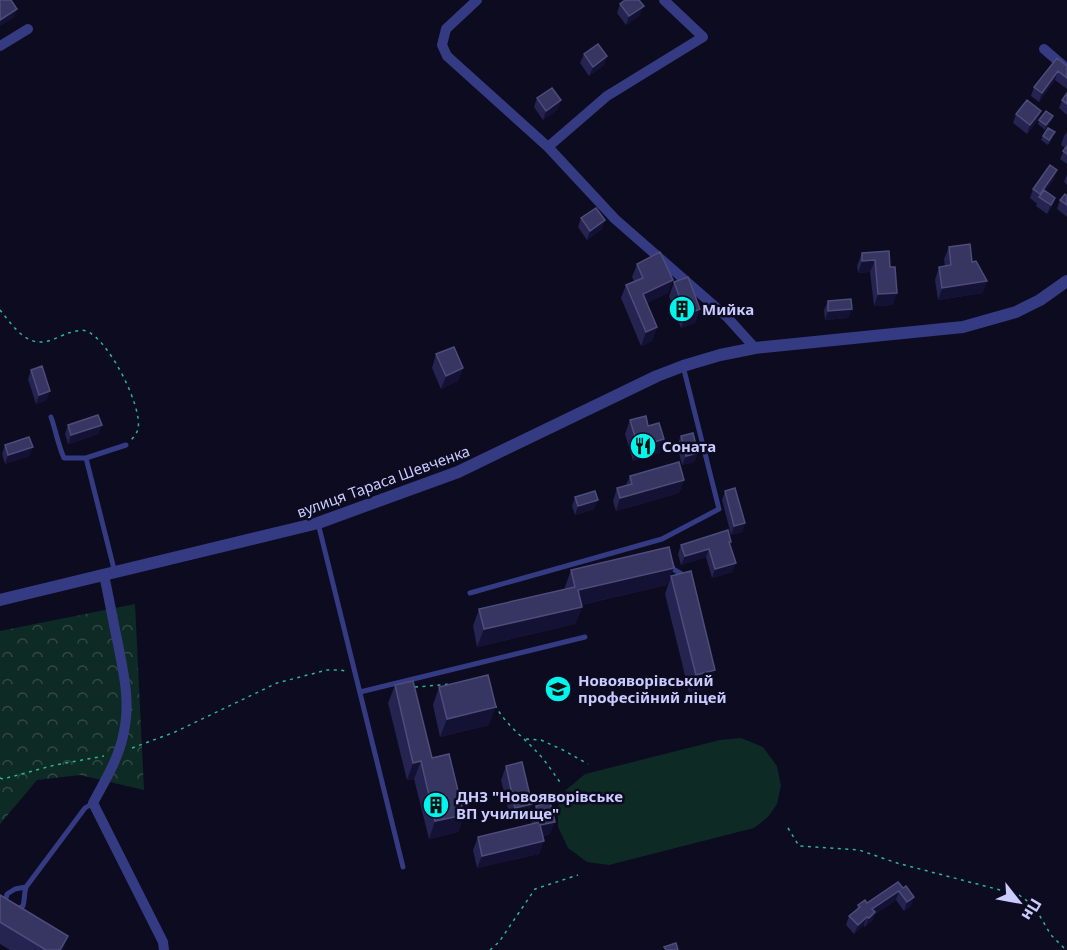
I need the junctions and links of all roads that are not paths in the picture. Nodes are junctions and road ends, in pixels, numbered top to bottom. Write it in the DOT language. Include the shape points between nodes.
graph roads {
  1 [pos="477,0"];
  2 [pos="664,0"];
  3 [pos="28,29"];
  4 [pos="0,46"];
  5 [pos="1044,49"];
  6 [pos="1067,69"];
  7 [pos="548,147"];
  8 [pos="1067,281"];
  9 [pos="755,348"];
  10 [pos="683,366"];
  11 [pos="51,417"];
  12 [pos="126,444"];
  13 [pos="86,458"];
  14 [pos="318,523"];
  15 [pos="662,539"];
  16 [pos="666,549"];
  17 [pos="669,559"];
  18 [pos="110,574"];
  19 [pos="692,581"];
  20 [pos="470,593"];
  21 [pos="0,600"];
  22 [pos="585,637"];
  23 [pos="360,692"];
  24 [pos="93,803"];
  25 [pos="403,867"];
  26 [pos="26,887"];
  27 [pos="164,950"];
  1 -- 7 [label="street" via="446,29 442,45 447,56"];
  2 -- 7 [label="street" via="703,37 607,96"];
  3 -- 4 [label="street"];
  5 -- 6 [label="street"];
  7 -- 9 [label="street" via="615,219 726,317"];
  8 -- 9 [label="street, вулиця Тараса Шевченка" via="1016,312 963,327"];
  9 -- 10 [label="street, вулиця Тараса Шевченка"];
  10 -- 14 [label="street, вулиця Тараса Шевченка" via="458,472"];
  10 -- 15 [label="lane" via="719,509"];
  11 -- 13 [label="lane" via="64,458"];
  12 -- 13 [label="lane"];
  13 -- 18 [label="lane"];
  14 -- 18 [label="street, вулиця Тараса Шевченка"];
  14 -- 23 [label="lane"];
  15 -- 16 [label="lane"];
  15 -- 20 [label="lane"];
  17 -- 19 [label="lane" via="673,569"];
  18 -- 21 [label="street, вулиця Тараса Шевченка"];
  18 -- 24 [label="street" via="127,715 118,753"];
  22 -- 23 [label="lane"];
  23 -- 25 [label="lane"];
  24 -- 26 [label="lane" via="85,808"];
  24 -- 27 [label="street"];
  26 -- 26 [label="lane" via="7,894 5,902 9,907 23,906"];
}
